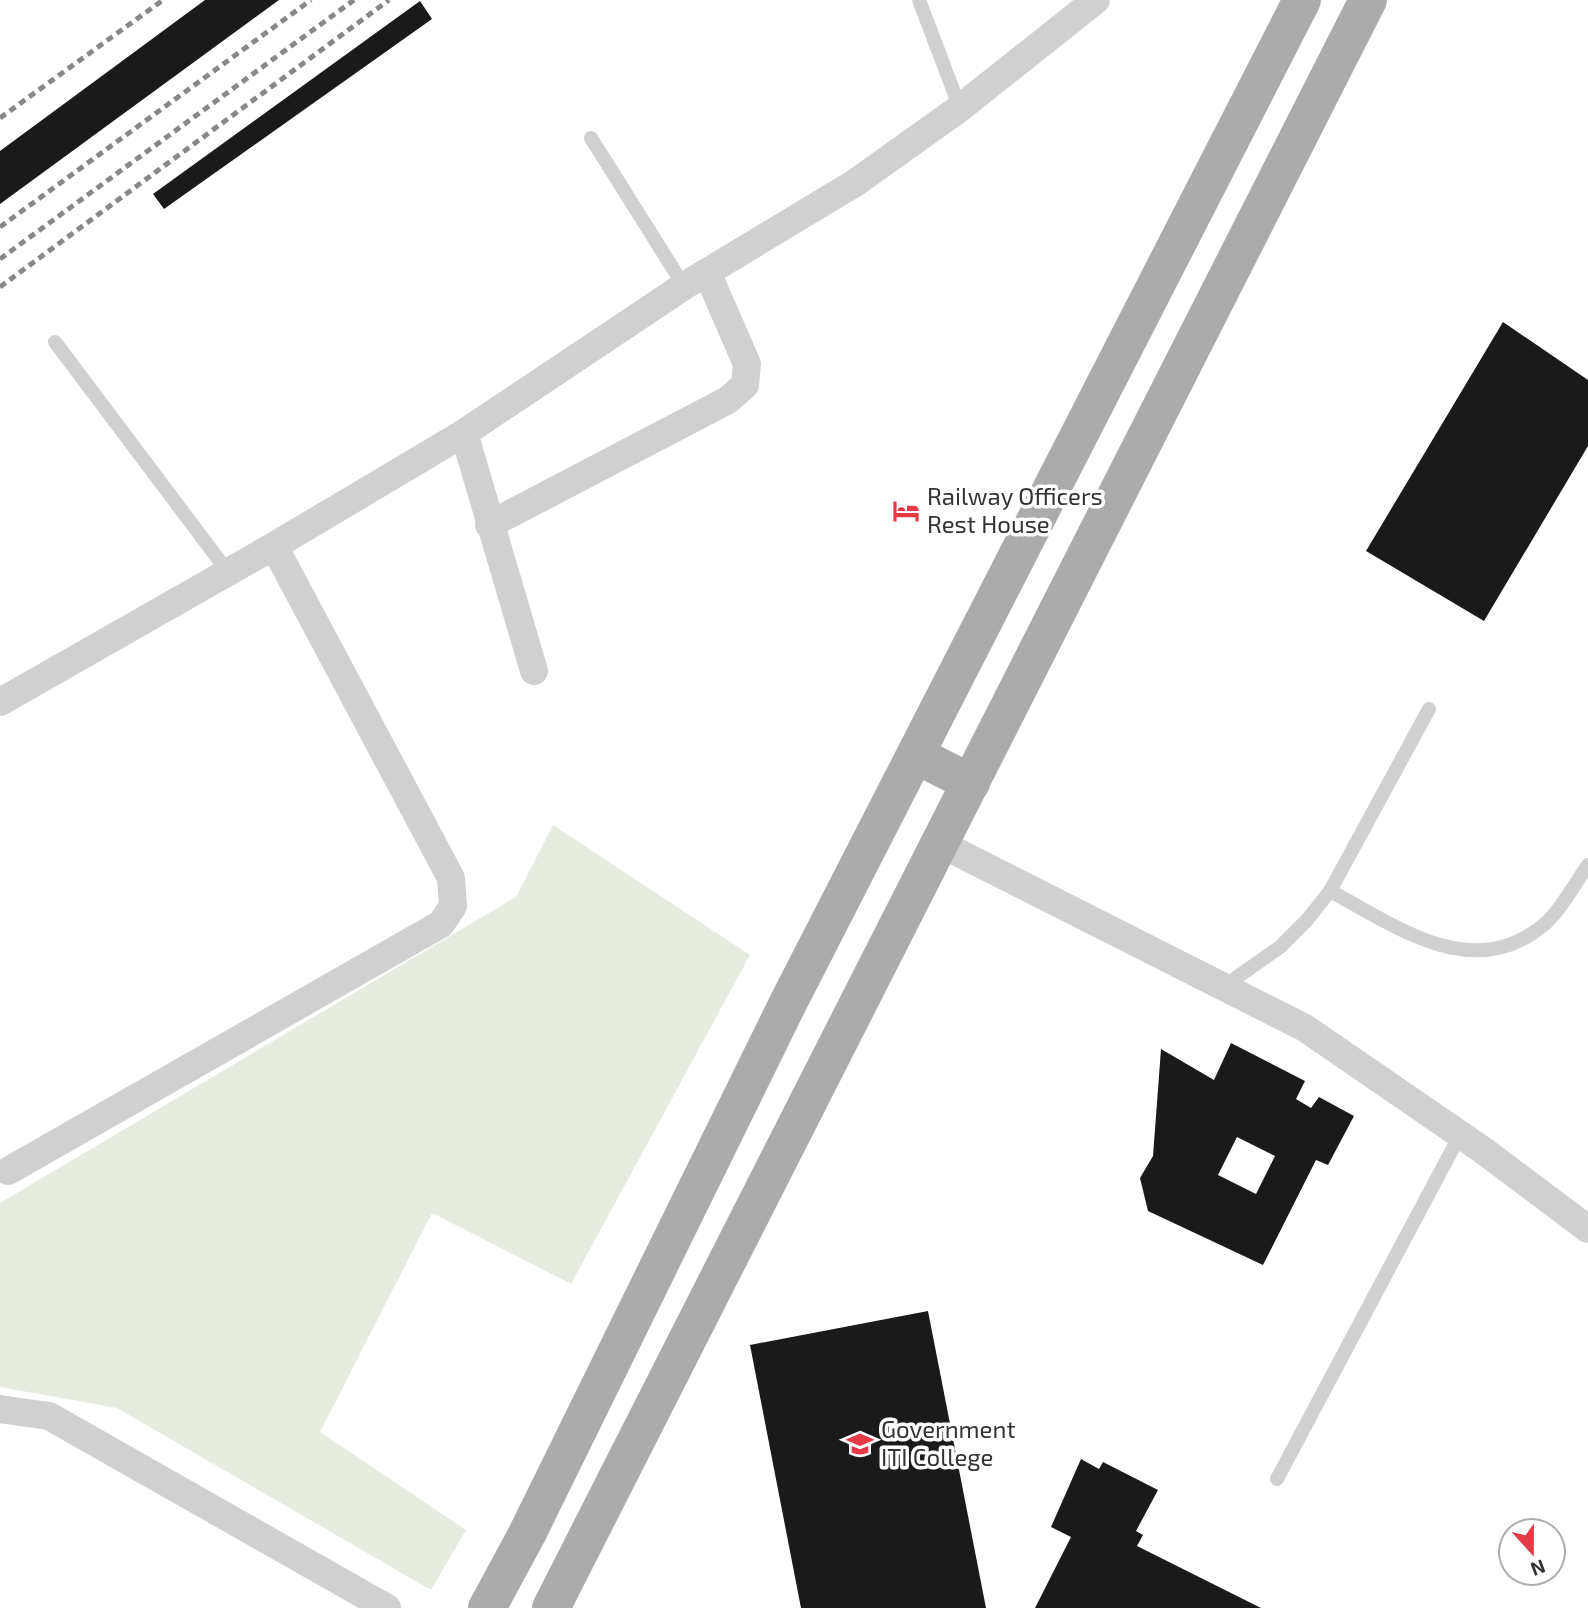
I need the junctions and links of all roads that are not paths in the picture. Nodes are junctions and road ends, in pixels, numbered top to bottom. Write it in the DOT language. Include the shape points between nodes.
graph roads {
  1 [pos="919,0"];
  2 [pos="1096,0"];
  3 [pos="1302,0"];
  4 [pos="1368,0"];
  5 [pos="960,108"];
  6 [pos="591,138"];
  7 [pos="696,279"];
  8 [pos="55,342"];
  9 [pos="464,433"];
  10 [pos="489,525"];
  11 [pos="274,546"];
  12 [pos="228,572"];
  13 [pos="534,671"];
  14 [pos="0,702"];
  15 [pos="1429,709"];
  16 [pos="916,755"];
  17 [pos="971,783"];
  18 [pos="941,844"];
  19 [pos="1588,865"];
  20 [pos="1330,891"];
  21 [pos="1223,987"];
  22 [pos="1460,1135"];
  23 [pos="8,1171"];
  24 [pos="1588,1230"];
  25 [pos="0,1409"];
  26 [pos="1277,1479"];
  27 [pos="387,1608"];
  28 [pos="487,1608"];
  29 [pos="551,1608"];
  1 -- 5 [label="lane"];
  2 -- 5 [label="street"];
  3 -- 16 [label="main road"];
  4 -- 17 [label="main road"];
  5 -- 7 [label="street" via="855,183"];
  6 -- 7 [label="lane"];
  7 -- 9 [label="street"];
  7 -- 10 [label="street" via="747,364 745,385 728,400"];
  8 -- 12 [label="lane"];
  9 -- 10 [label="street"];
  9 -- 11 [label="street"];
  10 -- 13 [label="street"];
  11 -- 12 [label="street"];
  11 -- 23 [label="street" via="451,878 453,906 441,924"];
  12 -- 14 [label="street"];
  15 -- 20 [label="lane"];
  16 -- 17 [label="main road"];
  16 -- 28 [label="main road"];
  17 -- 18 [label="main road"];
  18 -- 21 [label="street"];
  18 -- 29 [label="main road"];
  19 -- 20 [label="lane" via="1548,921 1521,941 1474,953 1431,945"];
  20 -- 21 [label="lane" via="1280,947"];
  21 -- 22 [label="street" via="1306,1028"];
  22 -- 24 [label="street"];
  22 -- 26 [label="lane"];
  25 -- 27 [label="street" via="48,1416"];
}
